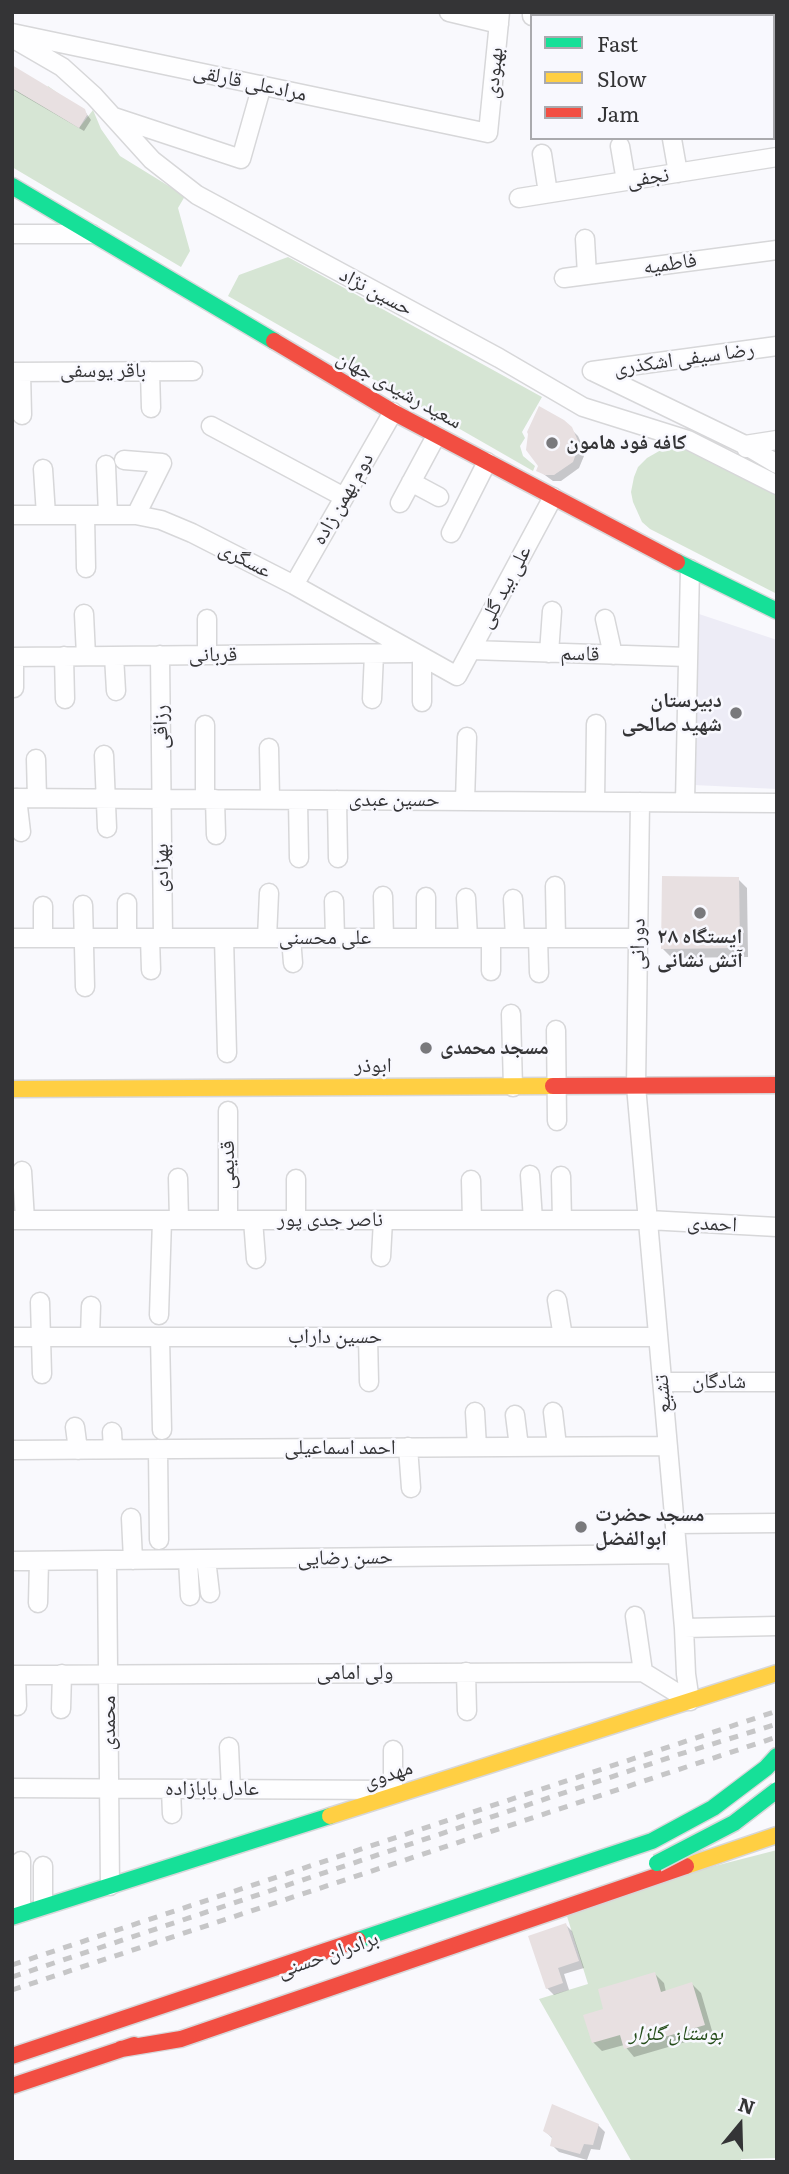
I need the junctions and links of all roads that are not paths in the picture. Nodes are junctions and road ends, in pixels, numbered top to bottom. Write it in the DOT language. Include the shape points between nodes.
graph roads {
  1 [pos="450,12"];
  2 [pos="500,18"];
  3 [pos="12,33"];
  4 [pos="12,38"];
  5 [pos="261,86"];
  6 [pos="113,117"];
  7 [pos="488,133"];
  8 [pos="672,140"];
  9 [pos="620,146"];
  10 [pos="542,154"];
  11 [pos="777,158"];
  12 [pos="678,173"];
  13 [pos="626,181"];
  14 [pos="12,186"];
  15 [pos="548,193"];
  16 [pos="519,198"];
  17 [pos="12,234"];
  18 [pos="92,234"];
  19 [pos="584,239"];
  20 [pos="777,250"];
  21 [pos="587,275"];
  22 [pos="564,278"];
  23 [pos="777,346"];
  24 [pos="193,370"];
  25 [pos="150,371"];
  26 [pos="17,372"];
  27 [pos="151,408"];
  28 [pos="393,412"];
  29 [pos="22,415"];
  30 [pos="211,426"];
  31 [pos="436,436"];
  32 [pos="777,440"];
  33 [pos="745,445"];
  34 [pos="124,460"];
  35 [pos="487,462"];
  36 [pos="777,464"];
  37 [pos="106,465"];
  38 [pos="43,469"];
  39 [pos="748,469"];
  40 [pos="411,482"];
  41 [pos="777,485"];
  42 [pos="344,497"];
  43 [pos="439,497"];
  44 [pos="553,497"];
  45 [pos="400,503"];
  46 [pos="12,515"];
  47 [pos="46,515"];
  48 [pos="85,515"];
  49 [pos="108,515"];
  50 [pos="136,515"];
  51 [pos="450,533"];
  52 [pos="86,568"];
  53 [pos="690,569"];
  54 [pos="294,585"];
  55 [pos="552,611"];
  56 [pos="777,611"];
  57 [pos="85,614"];
  58 [pos="207,619"];
  59 [pos="605,619"];
  60 [pos="471,650"];
  61 [pos="374,653"];
  62 [pos="549,653"];
  63 [pos="160,655"];
  64 [pos="207,655"];
  65 [pos="418,655"];
  66 [pos="613,655"];
  67 [pos="64,656"];
  68 [pos="86,656"];
  69 [pos="114,656"];
  70 [pos="13,657"];
  71 [pos="688,657"];
  72 [pos="457,676"];
  73 [pos="14,688"];
  74 [pos="116,691"];
  75 [pos="65,699"];
  76 [pos="372,699"];
  77 [pos="422,702"];
  78 [pos="596,724"];
  79 [pos="205,725"];
  80 [pos="467,737"];
  81 [pos="270,748"];
  82 [pos="104,755"];
  83 [pos="36,760"];
  84 [pos="15,798"];
  85 [pos="37,798"];
  86 [pos="107,798"];
  87 [pos="162,799"];
  88 [pos="210,799"];
  89 [pos="270,799"];
  90 [pos="298,800"];
  91 [pos="337,800"];
  92 [pos="466,801"];
  93 [pos="595,802"];
  94 [pos="640,802"];
  95 [pos="685,802"];
  96 [pos="777,803"];
  97 [pos="107,828"];
  98 [pos="21,832"];
  99 [pos="216,835"];
  100 [pos="299,858"];
  101 [pos="338,858"];
  102 [pos="555,886"];
  103 [pos="268,893"];
  104 [pos="383,896"];
  105 [pos="426,897"];
  106 [pos="466,898"];
  107 [pos="513,899"];
  108 [pos="334,901"];
  109 [pos="127,903"];
  110 [pos="83,905"];
  111 [pos="43,906"];
  112 [pos="12,938"];
  113 [pos="43,938"];
  114 [pos="83,938"];
  115 [pos="127,938"];
  116 [pos="156,938"];
  117 [pos="224,938"];
  118 [pos="267,938"];
  119 [pos="291,938"];
  120 [pos="335,938"];
  121 [pos="384,938"];
  122 [pos="426,938"];
  123 [pos="468,938"];
  124 [pos="491,938"];
  125 [pos="515,938"];
  126 [pos="547,938"];
  127 [pos="638,938"];
  128 [pos="293,963"];
  129 [pos="151,970"];
  130 [pos="491,971"];
  131 [pos="539,973"];
  132 [pos="85,987"];
  133 [pos="511,1014"];
  134 [pos="556,1030"];
  135 [pos="227,1054"];
  136 [pos="777,1085"];
  137 [pos="556,1086"];
  138 [pos="636,1086"];
  139 [pos="513,1087"];
  140 [pos="12,1089"];
  141 [pos="228,1111"];
  142 [pos="557,1121"];
  143 [pos="22,1171"];
  144 [pos="530,1175"];
  145 [pos="561,1176"];
  146 [pos="178,1178"];
  147 [pos="296,1178"];
  148 [pos="471,1180"];
  149 [pos="19,1220"];
  150 [pos="171,1220"];
  151 [pos="228,1220"];
  152 [pos="253,1220"];
  153 [pos="296,1220"];
  154 [pos="383,1220"];
  155 [pos="472,1220"];
  156 [pos="533,1220"];
  157 [pos="562,1220"];
  158 [pos="648,1220"];
  159 [pos="777,1227"];
  160 [pos="381,1257"];
  161 [pos="256,1259"];
  162 [pos="557,1300"];
  163 [pos="40,1302"];
  164 [pos="91,1306"];
  165 [pos="159,1315"];
  166 [pos="12,1337"];
  167 [pos="42,1337"];
  168 [pos="90,1337"];
  169 [pos="160,1337"];
  170 [pos="368,1337"];
  171 [pos="562,1337"];
  172 [pos="658,1338"];
  173 [pos="42,1374"];
  174 [pos="369,1382"];
  175 [pos="662,1382"];
  176 [pos="777,1382"];
  177 [pos="475,1412"];
  178 [pos="553,1412"];
  179 [pos="515,1415"];
  180 [pos="75,1427"];
  181 [pos="162,1430"];
  182 [pos="557,1446"];
  183 [pos="668,1446"];
  184 [pos="408,1447"];
  185 [pos="477,1447"];
  186 [pos="519,1447"];
  187 [pos="158,1449"];
  188 [pos="12,1450"];
  189 [pos="78,1450"];
  190 [pos="411,1488"];
  191 [pos="131,1518"];
  192 [pos="777,1523"];
  193 [pos="674,1524"];
  194 [pos="159,1540"];
  195 [pos="677,1554"];
  196 [pos="197,1559"];
  197 [pos="107,1560"];
  198 [pos="133,1560"];
  199 [pos="12,1561"];
  200 [pos="39,1561"];
  201 [pos="210,1592"];
  202 [pos="190,1596"];
  203 [pos="38,1604"];
  204 [pos="635,1616"];
  205 [pos="777,1626"];
  206 [pos="684,1628"];
  207 [pos="466,1672"];
  208 [pos="643,1672"];
  209 [pos="777,1673"];
  210 [pos="62,1674"];
  211 [pos="108,1674"];
  212 [pos="14,1675"];
  213 [pos="690,1701"];
  214 [pos="18,1706"];
  215 [pos="61,1709"];
  216 [pos="467,1711"];
  217 [pos="229,1747"];
  218 [pos="393,1750"];
  219 [pos="777,1756"];
  220 [pos="12,1788"];
  221 [pos="109,1788"];
  222 [pos="171,1788"];
  223 [pos="231,1789"];
  224 [pos="393,1790"];
  225 [pos="412,1790"];
  226 [pos="777,1790"];
  227 [pos="172,1814"];
  228 [pos="777,1835"];
  229 [pos="21,1861"];
  230 [pos="43,1866"];
  231 [pos="110,1886"];
  232 [pos="49,1904"];
  233 [pos="15,1908"];
  234 [pos="121,2049"];
  235 [pos="12,2056"];
  236 [pos="12,2086"];
  1 -- 2 [label="street"];
  2 -- 7 [label="street, بهبودی"];
  3 -- 5 [label="street, مرادعلی قارلقی"];
  4 -- 6 [label="street, حسین نژاد" via="62,67"];
  5 -- 6 [label="street" via="241,159"];
  5 -- 7 [label="street, مرادعلی قارلقی"];
  6 -- 39 [label="street, حسین نژاد" via="152,160 209,202 583,407 688,440"];
  8 -- 12 [label="street"];
  9 -- 13 [label="street"];
  10 -- 15 [label="street"];
  11 -- 12 [label="street, نجفی"];
  12 -- 13 [label="street, نجفی"];
  13 -- 15 [label="street, نجفی"];
  14 -- 18 [label="main road, سعید رشیدی جهان"];
  15 -- 16 [label="street, نجفی"];
  17 -- 18 [label="street"];
  18 -- 28 [label="main road, سعید رشیدی جهان"];
  19 -- 21 [label="street"];
  20 -- 21 [label="street, فاطمیه"];
  21 -- 22 [label="street, فاطمیه"];
  23 -- 33 [label="street, رضا سیفی اشکذری" via="592,371"];
  24 -- 25 [label="street, باقر یوسفی"];
  25 -- 26 [label="street, باقر یوسفی"];
  25 -- 27 [label="street"];
  26 -- 29 [label="street"];
  28 -- 31 [label="main road, سعید رشیدی جهان"];
  28 -- 42 [label="street, دوم بهمن زاده"];
  30 -- 42 [label="street"];
  31 -- 35 [label="main road, سعید رشیدی جهان"];
  31 -- 40 [label="street"];
  32 -- 33 [label="street"];
  33 -- 36 [label="street"];
  33 -- 39 [label="street"];
  34 -- 50 [label="street" via="162,463"];
  35 -- 44 [label="main road, سعید رشیدی جهان"];
  35 -- 51 [label="street"];
  37 -- 49 [label="street"];
  38 -- 47 [label="street"];
  39 -- 41 [label="street, حسین نژاد"];
  40 -- 43 [label="street"];
  40 -- 45 [label="street"];
  42 -- 54 [label="street, دوم بهمن زاده"];
  44 -- 53 [label="main road, سعید رشیدی جهان"];
  44 -- 60 [label="street, علی بید گلی"];
  46 -- 47 [label="street, عسگری"];
  47 -- 48 [label="street, عسگری"];
  48 -- 49 [label="street, عسگری"];
  48 -- 52 [label="street"];
  49 -- 50 [label="street, عسگری"];
  50 -- 54 [label="street, عسگری" via="192,533"];
  53 -- 56 [label="main road, سعید رشیدی جهان"];
  53 -- 71 [label="street"];
  54 -- 65 [label="street, عسگری"];
  55 -- 62 [label="street"];
  57 -- 68 [label="street"];
  58 -- 64 [label="street"];
  59 -- 66 [label="street"];
  60 -- 62 [label="street, قاسم"];
  60 -- 72 [label="street, علی بید گلی"];
  61 -- 64 [label="street, قربانی"];
  61 -- 65 [label="street, قربانی"];
  61 -- 76 [label="street"];
  62 -- 66 [label="street, قاسم"];
  63 -- 64 [label="street, قربانی"];
  63 -- 69 [label="street, قربانی"];
  63 -- 87 [label="street, رزاقی"];
  65 -- 72 [label="street, عسگری"];
  65 -- 77 [label="street"];
  66 -- 71 [label="street, قاسم"];
  67 -- 68 [label="street, قربانی"];
  67 -- 70 [label="street, قربانی"];
  67 -- 75 [label="street"];
  68 -- 69 [label="street, قربانی"];
  69 -- 74 [label="street"];
  70 -- 73 [label="street"];
  71 -- 95 [label="street"];
  78 -- 93 [label="street"];
  79 -- 88 [label="street"];
  80 -- 92 [label="street"];
  81 -- 89 [label="street"];
  82 -- 86 [label="street"];
  83 -- 85 [label="street"];
  84 -- 85 [label="street, حسین عبدی"];
  84 -- 98 [label="street"];
  85 -- 86 [label="street, حسین عبدی"];
  86 -- 87 [label="street, حسین عبدی"];
  86 -- 97 [label="street"];
  87 -- 88 [label="street, حسین عبدی"];
  87 -- 116 [label="street, بهزادی"];
  88 -- 89 [label="street, حسین عبدی"];
  88 -- 99 [label="street"];
  89 -- 90 [label="street, حسین عبدی"];
  90 -- 91 [label="street, حسین عبدی"];
  90 -- 100 [label="street"];
  91 -- 92 [label="street, حسین عبدی"];
  91 -- 101 [label="street"];
  92 -- 93 [label="street, حسین عبدی"];
  93 -- 94 [label="street, حسین عبدی"];
  94 -- 95 [label="street, حسین عبدی"];
  94 -- 127 [label="street, دورانی"];
  95 -- 96 [label="street, حسین عبدی"];
  102 -- 126 [label="street"];
  103 -- 118 [label="street"];
  104 -- 121 [label="street"];
  105 -- 122 [label="street"];
  106 -- 123 [label="street"];
  107 -- 125 [label="street"];
  108 -- 120 [label="street"];
  109 -- 115 [label="street"];
  110 -- 114 [label="street"];
  111 -- 113 [label="street"];
  112 -- 113 [label="street, علی محسنی"];
  113 -- 114 [label="street, علی محسنی"];
  114 -- 115 [label="street, علی محسنی"];
  114 -- 132 [label="street"];
  115 -- 116 [label="street, علی محسنی"];
  116 -- 117 [label="street, علی محسنی"];
  116 -- 129 [label="street, بهزادی"];
  117 -- 118 [label="street, علی محسنی"];
  117 -- 135 [label="street"];
  118 -- 119 [label="street, علی محسنی"];
  119 -- 120 [label="street, علی محسنی"];
  119 -- 128 [label="street"];
  120 -- 121 [label="street, علی محسنی"];
  121 -- 122 [label="street, علی محسنی"];
  122 -- 123 [label="street, علی محسنی"];
  123 -- 124 [label="street, علی محسنی"];
  124 -- 125 [label="street, علی محسنی"];
  124 -- 130 [label="street"];
  125 -- 126 [label="street, علی محسنی"];
  126 -- 127 [label="street, علی محسنی"];
  126 -- 131 [label="street"];
  127 -- 138 [label="street, دورانی"];
  133 -- 139 [label="street"];
  134 -- 137 [label="street"];
  136 -- 138 [label="main road, ابوذر"];
  137 -- 138 [label="main road, ابوذر"];
  137 -- 139 [label="main road, ابوذر"];
  137 -- 142 [label="street"];
  138 -- 158 [label="street, تشیع"];
  139 -- 140 [label="main road, ابوذر"];
  141 -- 151 [label="street, قدیمی"];
  143 -- 149 [label="street"];
  144 -- 156 [label="street"];
  145 -- 157 [label="street"];
  146 -- 150 [label="street"];
  147 -- 153 [label="street"];
  148 -- 155 [label="street"];
  149 -- 150 [label="street, ناصر جدی پور"];
  150 -- 151 [label="street, ناصر جدی پور"];
  150 -- 165 [label="street"];
  151 -- 152 [label="street, ناصر جدی پور"];
  152 -- 153 [label="street, ناصر جدی پور"];
  152 -- 161 [label="street"];
  153 -- 154 [label="street, ناصر جدی پور"];
  154 -- 155 [label="street, ناصر جدی پور"];
  154 -- 160 [label="street"];
  155 -- 156 [label="street, ناصر جدی پور"];
  156 -- 157 [label="street, ناصر جدی پور"];
  157 -- 158 [label="street, ناصر جدی پور"];
  158 -- 159 [label="street, احمدی"];
  158 -- 172 [label="street, تشیع"];
  162 -- 171 [label="street"];
  163 -- 167 [label="street"];
  164 -- 168 [label="street"];
  166 -- 167 [label="street, حسین داراب"];
  167 -- 168 [label="street, حسین داراب"];
  167 -- 173 [label="street"];
  168 -- 169 [label="street, حسین داراب"];
  169 -- 170 [label="street, حسین داراب"];
  169 -- 181 [label="street"];
  170 -- 171 [label="street, حسین داراب"];
  170 -- 174 [label="street"];
  171 -- 172 [label="street, حسین داراب"];
  172 -- 175 [label="street, تشیع"];
  175 -- 176 [label="street, شادگان"];
  175 -- 183 [label="street, تشیع"];
  177 -- 185 [label="street"];
  178 -- 182 [label="street"];
  179 -- 186 [label="street"];
  180 -- 189 [label="street"];
  182 -- 183 [label="street, احمد اسماعیلی"];
  182 -- 186 [label="street, احمد اسماعیلی"];
  183 -- 193 [label="street, تشیع"];
  184 -- 185 [label="street, احمد اسماعیلی"];
  184 -- 187 [label="street, احمد اسماعیلی"];
  184 -- 190 [label="street"];
  185 -- 186 [label="street, احمد اسماعیلی"];
  187 -- 189 [label="street, احمد اسماعیلی" via="113,1441"];
  187 -- 194 [label="street"];
  188 -- 189 [label="street, احمد اسماعیلی"];
  191 -- 198 [label="street"];
  192 -- 193 [label="street"];
  193 -- 195 [label="street, تشیع"];
  195 -- 196 [label="street, حسن رضایی"];
  195 -- 206 [label="street, تشیع"];
  196 -- 198 [label="street, حسن رضایی"];
  196 -- 201 [label="street"];
  196 -- 202 [label="street"];
  197 -- 198 [label="street, حسن رضایی"];
  197 -- 200 [label="street, حسن رضایی"];
  197 -- 211 [label="street, محمدی"];
  199 -- 200 [label="street, حسن رضایی"];
  200 -- 203 [label="street"];
  204 -- 208 [label="street"];
  205 -- 206 [label="street"];
  206 -- 213 [label="street, تشیع"];
  207 -- 208 [label="street, ولی امامی"];
  207 -- 211 [label="street, ولی امامی"];
  207 -- 216 [label="street"];
  208 -- 213 [label="street"];
  209 -- 213 [label="main road, مهدوی"];
  210 -- 211 [label="street, ولی امامی"];
  210 -- 212 [label="street, ولی امامی"];
  210 -- 215 [label="street"];
  211 -- 221 [label="street, محمدی"];
  212 -- 214 [label="street"];
  213 -- 225 [label="main road, مهدوی"];
  217 -- 223 [label="street"];
  218 -- 224 [label="street"];
  219 -- 235 [label="main road, برادران حسنی" via="713,1808 652,1841"];
  220 -- 221 [label="street, عادل بابازاده"];
  221 -- 222 [label="street, عادل بابازاده"];
  221 -- 231 [label="street, محمدی"];
  222 -- 223 [label="street, عادل بابازاده"];
  222 -- 227 [label="street"];
  223 -- 224 [label="street, عادل بابازاده"];
  224 -- 225 [label="street, عادل بابازاده"];
  225 -- 231 [label="main road, مهدوی"];
  226 -- 234 [label="main road, برادران حسنی, bridge" via="734,1823 657,1863"];
  228 -- 234 [label="main road" via="181,2039"];
  229 -- 233 [label="street"];
  230 -- 232 [label="street"];
  231 -- 232 [label="main road, مهدوی"];
  232 -- 233 [label="street"];
  234 -- 236 [label="main road, برادران حسنی"];
}
